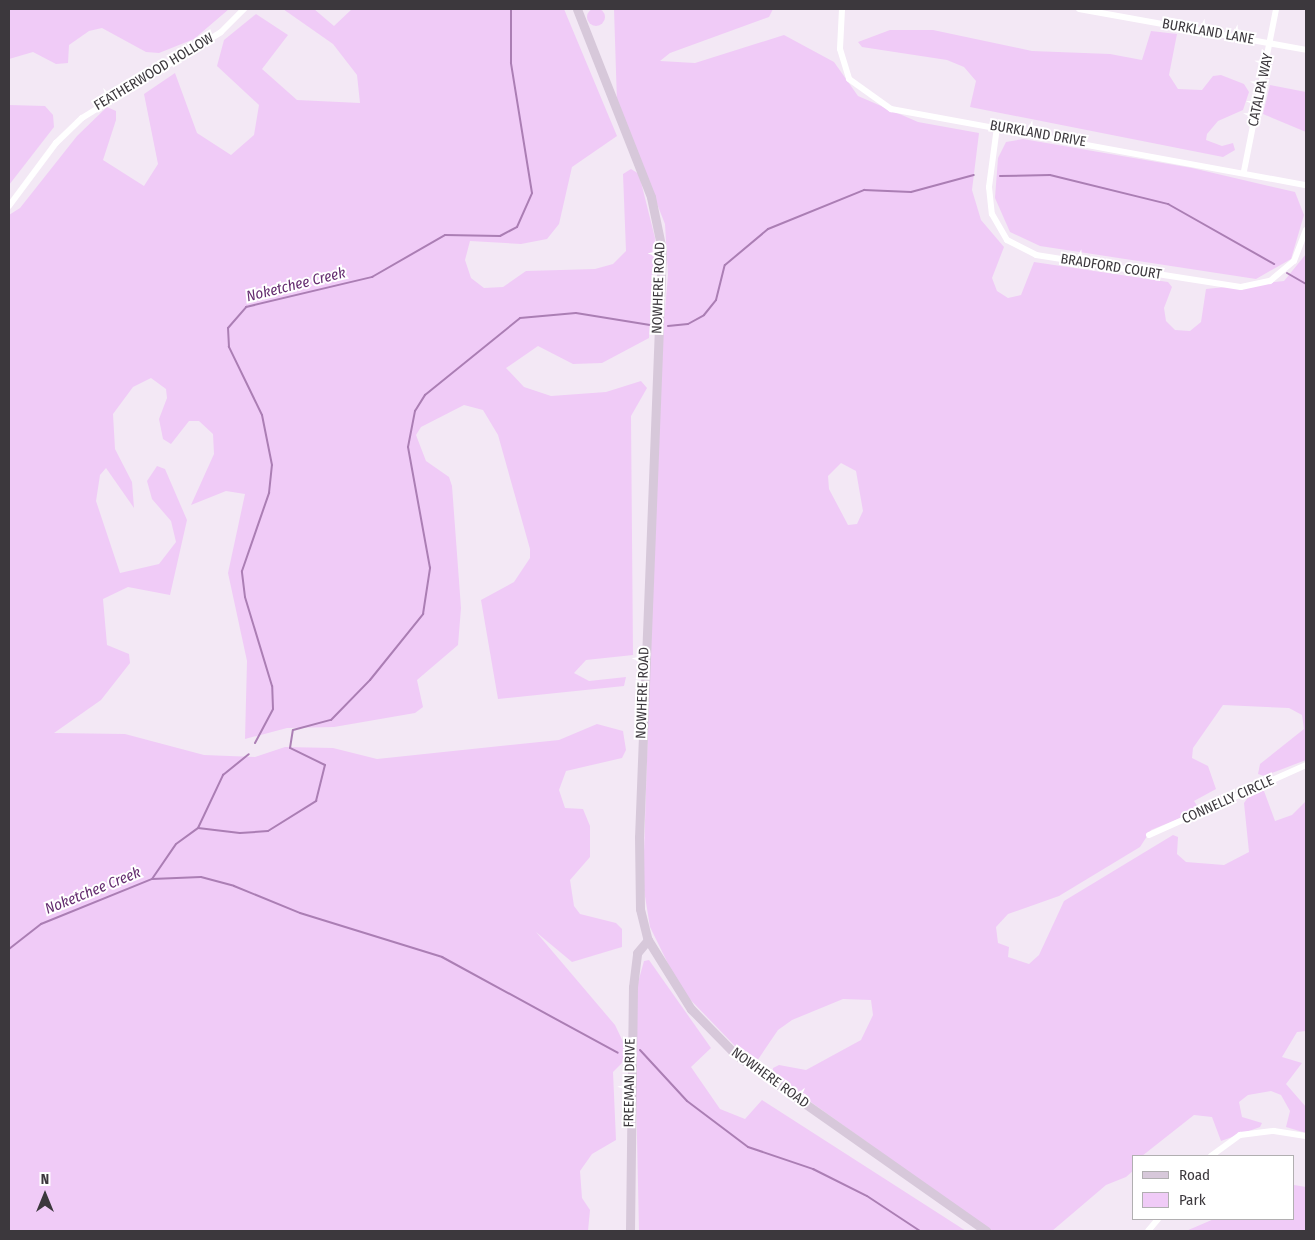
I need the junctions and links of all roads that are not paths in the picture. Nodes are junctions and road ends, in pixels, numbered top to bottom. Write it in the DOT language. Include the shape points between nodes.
graph roads {
  1 [pos="244,9"];
  2 [pos="578,9"];
  3 [pos="842,9"];
  4 [pos="1079,9"];
  5 [pos="1276,9"];
  6 [pos="1271,44"];
  7 [pos="1306,50"];
  8 [pos="997,127"];
  9 [pos="1244,171"];
  10 [pos="1306,185"];
  11 [pos="9,206"];
  12 [pos="1306,230"];
  13 [pos="1306,765"];
  14 [pos="1149,835"];
  15 [pos="648,940"];
  16 [pos="1306,1136"];
  17 [pos="1212,1155"];
  18 [pos="1157,1220"];
  19 [pos="630,1231"];
  20 [pos="986,1231"];
  21 [pos="1148,1231"];
  1 -- 11 [label="street, FEATHERWOOD HOLLOW" via="221,32 82,118"];
  2 -- 15 [label="street, NOWHERE ROAD" via="651,197 662,250 639,836 640,909"];
  3 -- 8 [label="street, BURKLAND DRIVE" via="840,49 849,79 867,96 891,109"];
  4 -- 6 [label="street, BURKLAND LANE"];
  5 -- 6 [label="street, CATALPA WAY"];
  6 -- 7 [label="street, BURKLAND LANE"];
  6 -- 9 [label="street, CATALPA WAY"];
  8 -- 9 [label="street, BURKLAND DRIVE"];
  8 -- 12 [label="street, BRADFORD COURT" via="989,186 992,214 1007,240 1036,256 1241,287 1270,281 1294,261"];
  9 -- 10 [label="street, BURKLAND DRIVE"];
  13 -- 14 [label="street, CONNELLY CIRCLE"];
  15 -- 19 [label="street, FREEMAN DRIVE" via="637,953 633,987"];
  15 -- 20 [label="street, NOWHERE ROAD" via="691,1009 736,1055"];
  16 -- 17 [label="street" via="1274,1130 1240,1135"];
  18 -- 21 [label="street"];
}
